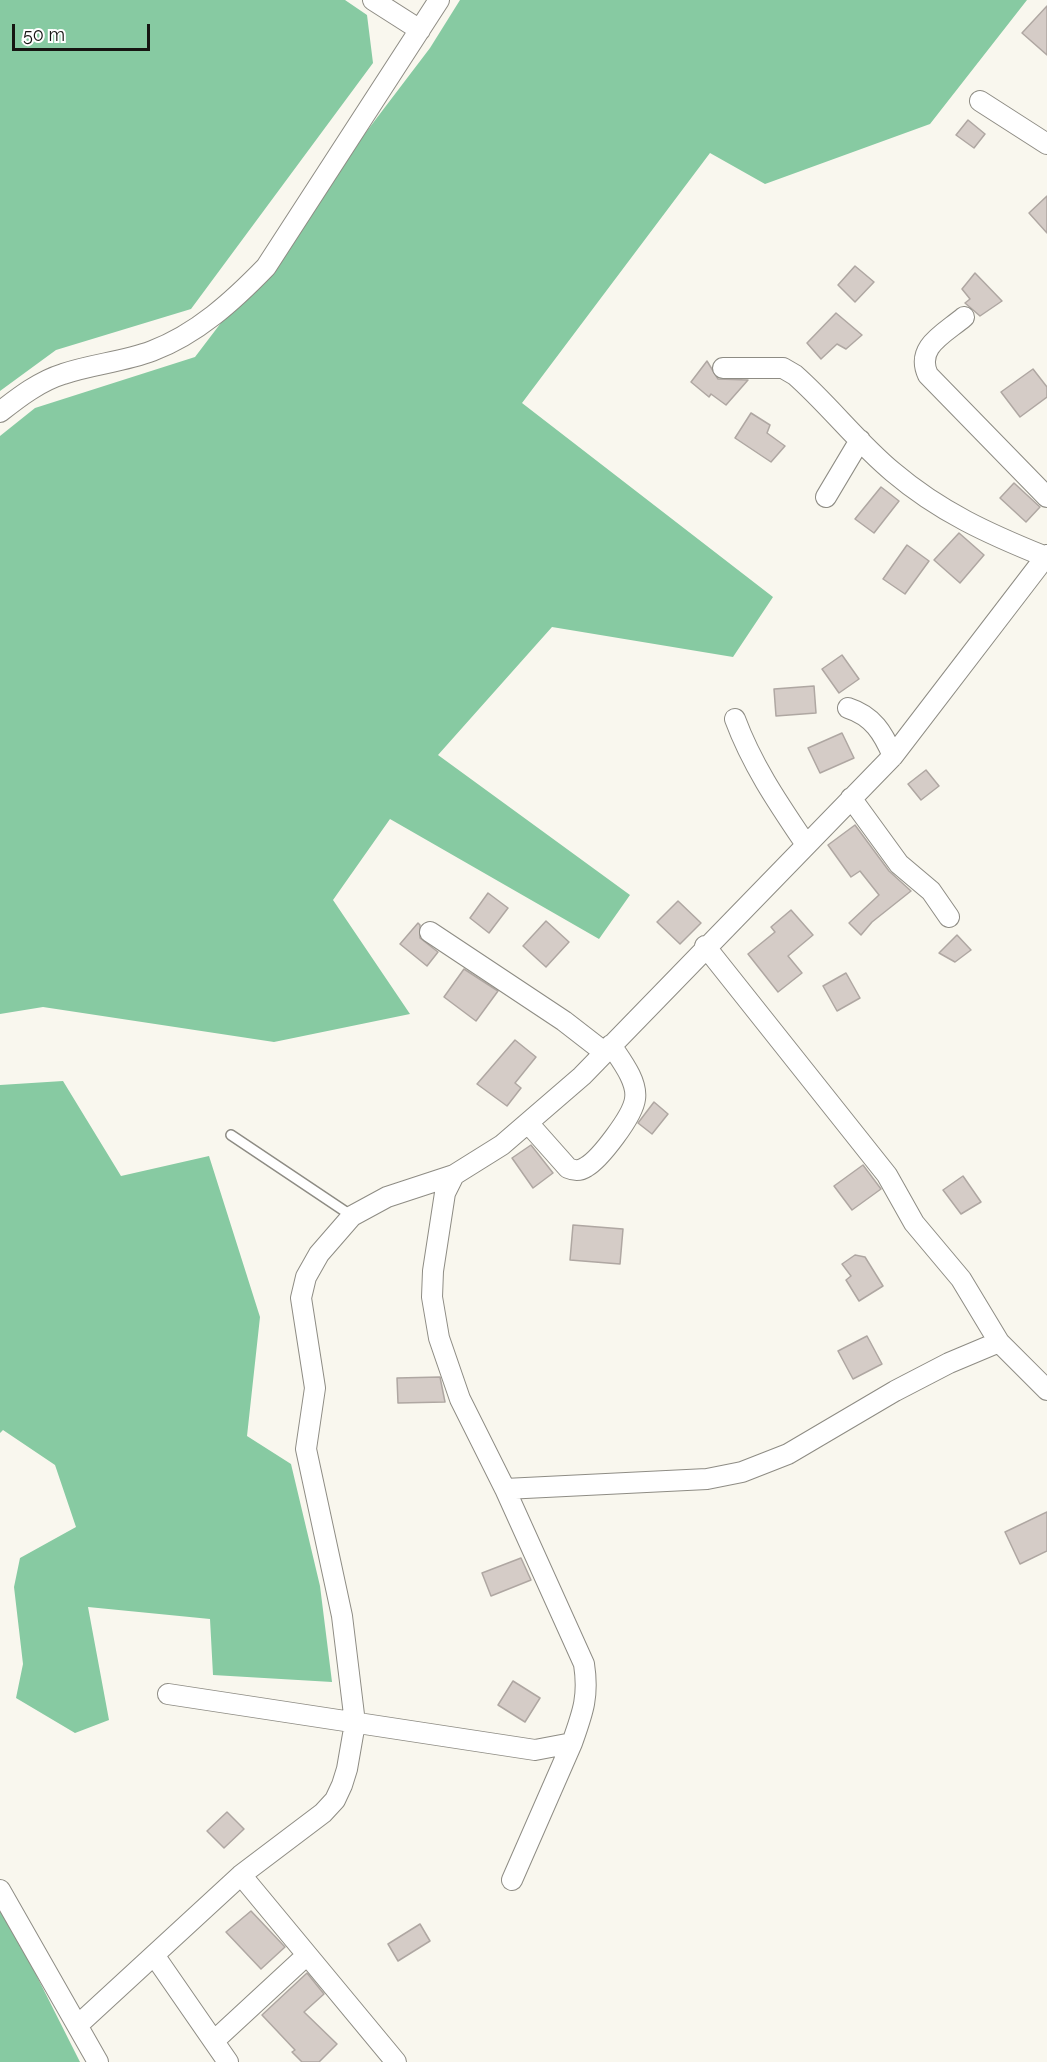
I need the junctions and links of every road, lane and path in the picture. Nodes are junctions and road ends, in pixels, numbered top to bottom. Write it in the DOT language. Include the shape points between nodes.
graph roads {
  1 [pos="373,0"];
  2 [pos="439,0"];
  3 [pos="420,30"];
  4 [pos="980,101"];
  5 [pos="1047,144"];
  6 [pos="964,317"];
  7 [pos="723,368"];
  8 [pos="0,412"];
  9 [pos="860,440"];
  10 [pos="826,497"];
  11 [pos="1047,497"];
  12 [pos="1046,556"];
  13 [pos="848,708"];
  14 [pos="735,719"];
  15 [pos="893,756"];
  16 [pos="851,798"];
  17 [pos="806,843"];
  18 [pos="949,917"];
  19 [pos="430,932"];
  20 [pos="705,946"];
  21 [pos="607,1048"];
  22 [pos="528,1123"];
  23 [pos="231,1135"];
  24 [pos="454,1175"];
  25 [pos="352,1216"];
  26 [pos="999,1342"];
  27 [pos="1047,1390"];
  28 [pos="505,1489"];
  29 [pos="168,1694"];
  30 [pos="355,1723"];
  31 [pos="572,1743"];
  32 [pos="241,1875"];
  33 [pos="512,1880"];
  34 [pos="0,1890"];
  35 [pos="154,1955"];
  36 [pos="307,1955"];
  37 [pos="78,2025"];
  38 [pos="215,2040"];
  39 [pos="98,2062"];
  40 [pos="228,2062"];
  41 [pos="396,2062"];
  1 -- 3 [label="street"];
  2 -- 3 [label="street"];
  3 -- 8 [label="street" via="266,267 248,286 201,325 175,340 118,361 62,374"];
  4 -- 5 [label="street"];
  6 -- 11 [label="street" via="926,350 923,357 928,375"];
  7 -- 9 [label="street" via="783,368 822,400"];
  9 -- 10 [label="street"];
  9 -- 12 [label="street" via="892,472 946,511 980,531"];
  12 -- 15 [label="street"];
  13 -- 15 [label="street" via="870,719"];
  14 -- 17 [label="street" via="747,753"];
  15 -- 16 [label="street"];
  16 -- 17 [label="street"];
  16 -- 18 [label="street" via="899,864 931,891"];
  17 -- 20 [label="street"];
  19 -- 21 [label="street"];
  20 -- 21 [label="street"];
  20 -- 26 [label="street" via="886,1175 914,1223 961,1280"];
  21 -- 22 [label="street" via="582,1076"];
  21 -- 22 [label="street" via="625,1066 635,1090 635,1101 618,1131 588,1167 568,1168"];
  22 -- 24 [label="street" via="502,1145"];
  23 -- 25 [label="lane"];
  24 -- 25 [label="street" via="387,1197"];
  24 -- 28 [label="street" via="445,1193 436,1238 432,1297 439,1338 460,1399"];
  25 -- 30 [label="street" via="320,1254 306,1277 301,1298 315,1388 307,1460 342,1616"];
  26 -- 27 [label="street"];
  26 -- 28 [label="street" via="895,1391 788,1454 742,1472 707,1479"];
  28 -- 31 [label="street" via="584,1664 586,1703"];
  29 -- 30 [label="street"];
  30 -- 31 [label="street" via="535,1750"];
  30 -- 32 [label="street" via="347,1769 335,1800"];
  31 -- 33 [label="street"];
  32 -- 35 [label="street"];
  32 -- 36 [label="street"];
  34 -- 37 [label="street"];
  35 -- 37 [label="street"];
  35 -- 38 [label="street"];
  36 -- 38 [label="street"];
  36 -- 41 [label="street"];
  37 -- 39 [label="street"];
  38 -- 40 [label="street"];
}
